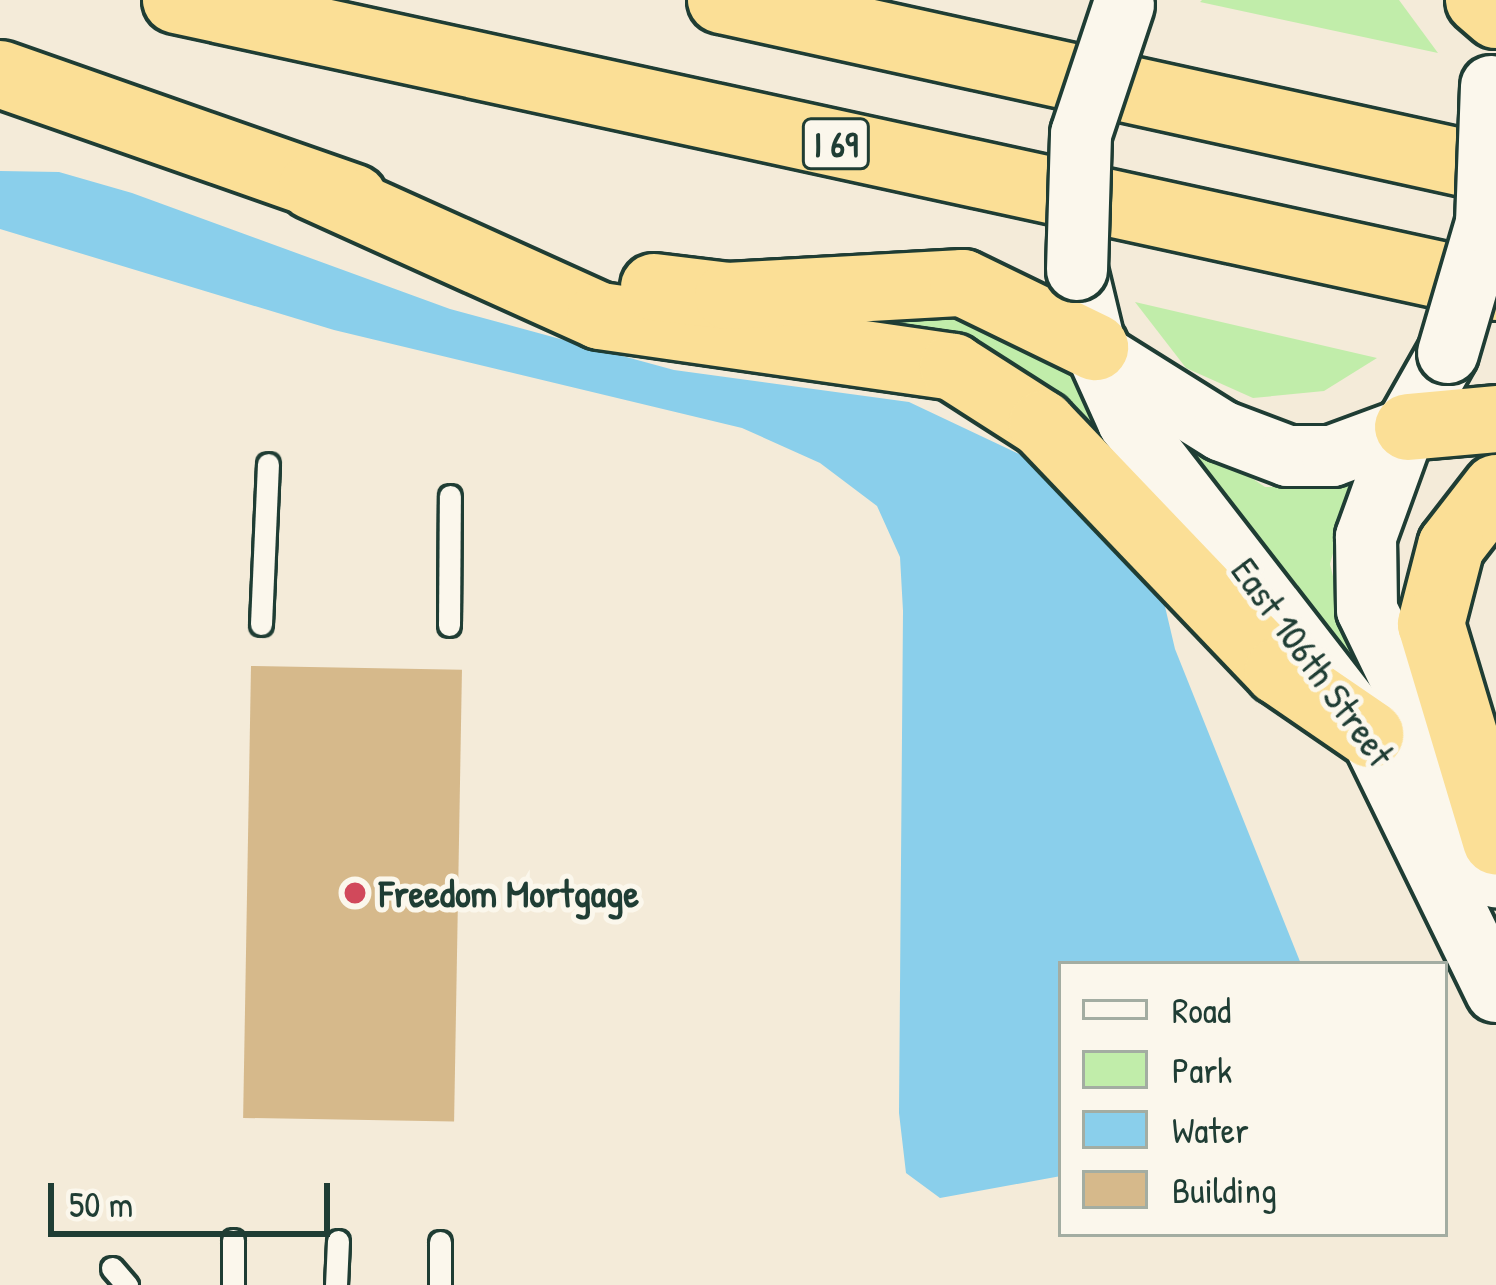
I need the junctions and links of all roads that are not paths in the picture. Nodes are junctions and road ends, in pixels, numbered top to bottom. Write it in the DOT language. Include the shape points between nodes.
graph roads {
  1 [pos="176,0"];
  2 [pos="721,0"];
  3 [pos="1476,0"];
  4 [pos="1125,2"];
  5 [pos="1496,15"];
  6 [pos="0,74"];
  7 [pos="1496,170"];
  8 [pos="312,186"];
  9 [pos="1496,287"];
  10 [pos="1096,350"];
  11 [pos="1496,419"];
  12 [pos="1406,428"];
  13 [pos="268,464"];
  14 [pos="1496,488"];
  15 [pos="450,496"];
  16 [pos="261,625"];
  17 [pos="449,625"];
  18 [pos="1370,734"];
  19 [pos="1496,841"];
  20 [pos="1496,877"];
  21 [pos="1496,992"];
  22 [pos="233,1240"];
  23 [pos="338,1241"];
  24 [pos="440,1242"];
  25 [pos="232,1285"];
  26 [pos="337,1285"];
  27 [pos="440,1285"];
  1 -- 9 [label="highway, I 69"];
  2 -- 7 [label="highway"];
  3 -- 5 [label="highway"];
  3 -- 12 [label="main road, East 106th Street, bridge" via="1491,86 1486,223 1448,353"];
  4 -- 10 [label="main road, East 106th Street, bridge" via="1082,134 1077,270"];
  6 -- 8 [label="highway"];
  8 -- 10 [label="highway" via="528,260 663,289 728,296 964,283"];
  8 -- 18 [label="highway" via="600,316 953,367 1042,424 1278,671"];
  10 -- 12 [label="main road" via="1222,431 1288,456 1332,456"];
  10 -- 18 [label="main road, East 106th Street" via="1128,422"];
  11 -- 12 [label="highway"];
  12 -- 20 [label="main road, East 106th Street" via="1366,537 1366,610"];
  13 -- 16 [label="lane"];
  14 -- 19 [label="highway" via="1450,546 1431,624"];
  15 -- 17 [label="lane"];
  18 -- 21 [label="main road, East 106th Street"];
  22 -- 25 [label="lane"];
  23 -- 26 [label="lane"];
  24 -- 27 [label="lane"];
}
